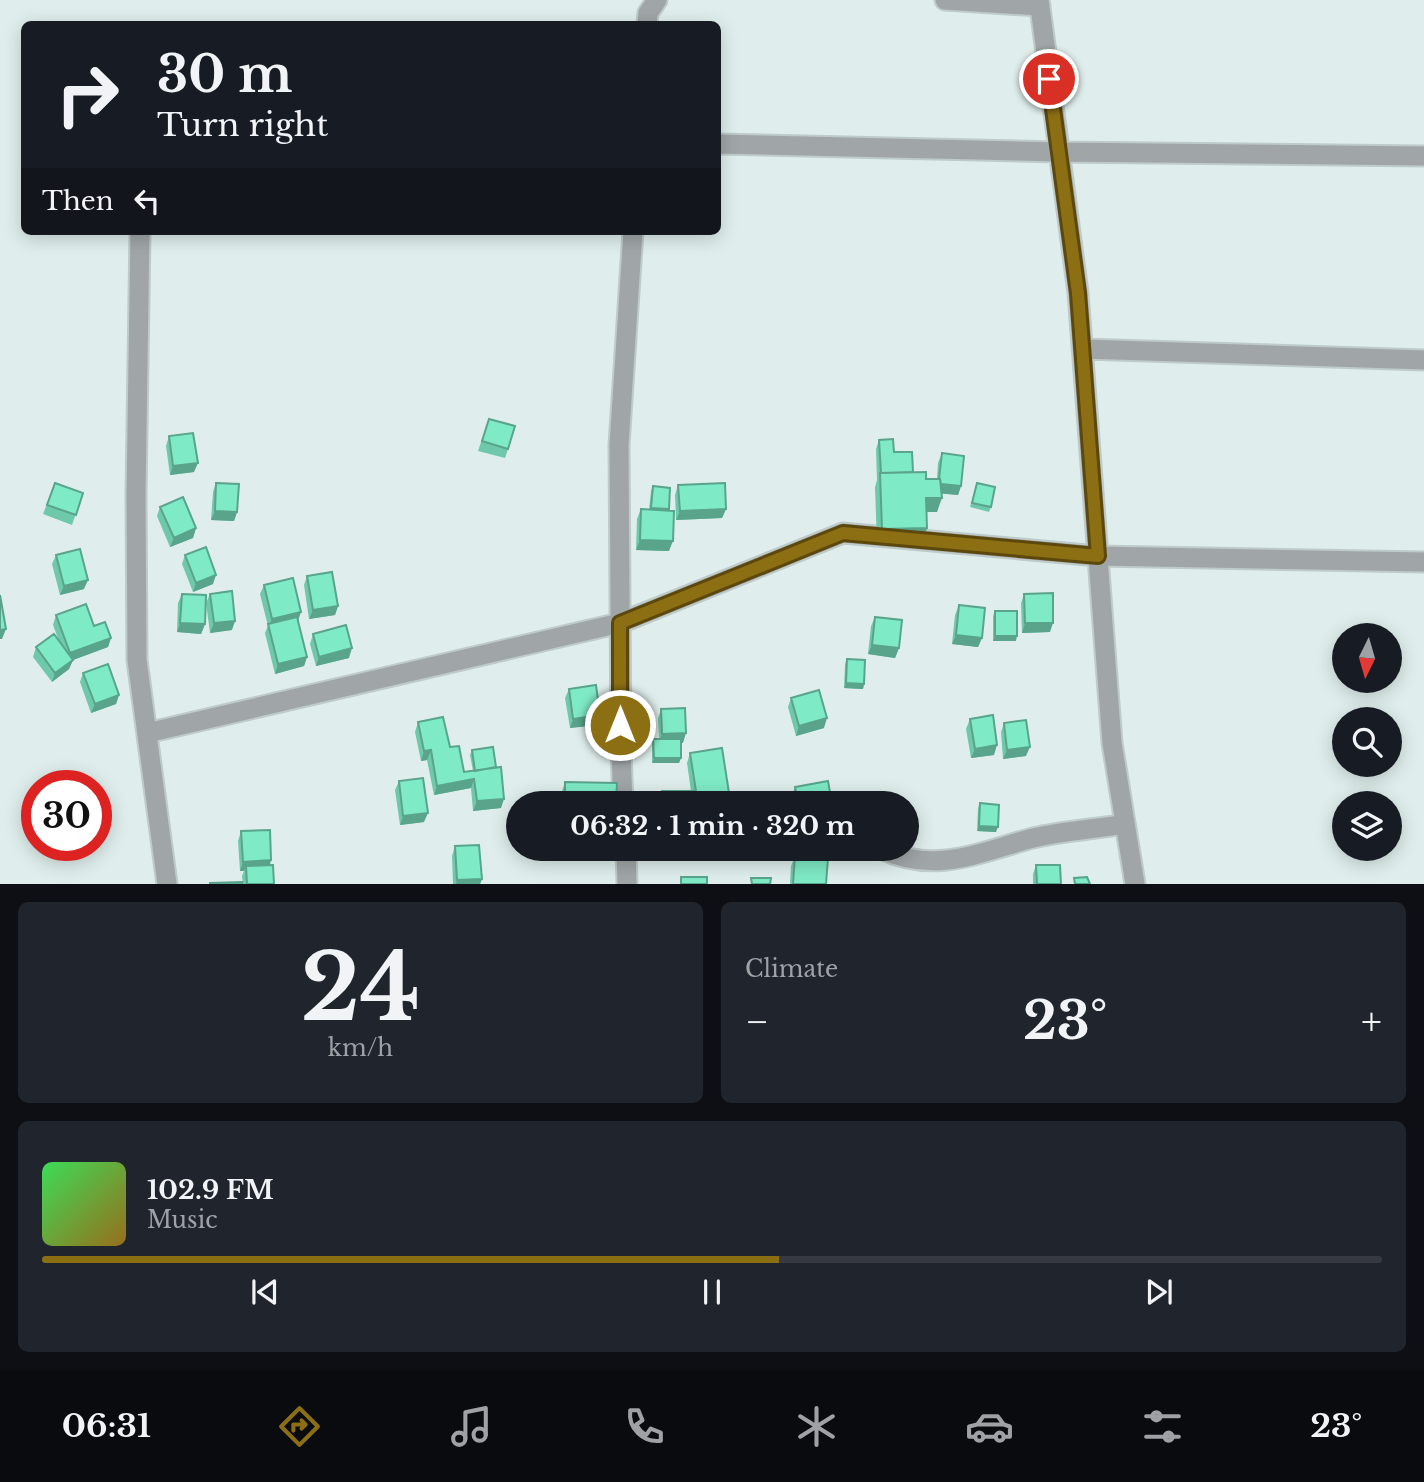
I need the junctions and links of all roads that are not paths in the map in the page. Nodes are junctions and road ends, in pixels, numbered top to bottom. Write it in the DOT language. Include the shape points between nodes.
graph roads {
  1 [pos="657,0"];
  2 [pos="945,0"];
  3 [pos="1039,3"];
  4 [pos="647,21"];
  5 [pos="721,145"];
  6 [pos="1059,152"];
  7 [pos="1424,156"];
  8 [pos="140,235"];
  9 [pos="633,235"];
  10 [pos="1083,349"];
  11 [pos="1424,360"];
  12 [pos="1098,556"];
  13 [pos="1424,562"];
  14 [pos="620,623"];
  15 [pos="147,733"];
  16 [pos="623,791"];
  17 [pos="1125,824"];
  18 [pos="919,859"];
  19 [pos="626,861"];
  20 [pos="167,884"];
  21 [pos="627,884"];
  22 [pos="1135,884"];
  1 -- 4 [label="street"];
  2 -- 3 [label="street"];
  3 -- 6 [label="street"];
  5 -- 6 [label="street"];
  6 -- 7 [label="street"];
  6 -- 10 [label="street"];
  8 -- 15 [label="street" via="137,660"];
  9 -- 14 [label="street" via="619,445"];
  10 -- 11 [label="street"];
  10 -- 12 [label="street"];
  12 -- 13 [label="street"];
  12 -- 14 [label="street" via="843,533"];
  12 -- 17 [label="street" via="1112,743"];
  14 -- 15 [label="street"];
  14 -- 16 [label="street"];
  15 -- 20 [label="street"];
  17 -- 18 [label="street" via="1035,838 947,862"];
  17 -- 22 [label="street"];
  19 -- 21 [label="street"];
}
